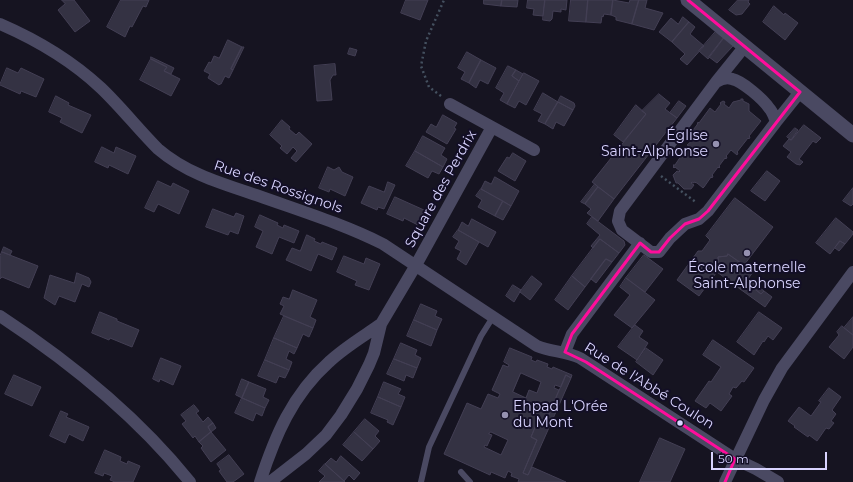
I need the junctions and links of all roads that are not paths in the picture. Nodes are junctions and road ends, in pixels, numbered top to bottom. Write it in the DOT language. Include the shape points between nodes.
graph roads {
  1 [pos="688,0"];
  2 [pos="0,24"];
  3 [pos="745,46"];
  4 [pos="716,82"];
  5 [pos="800,92"];
  6 [pos="450,104"];
  7 [pos="776,122"];
  8 [pos="492,128"];
  9 [pos="852,131"];
  10 [pos="534,150"];
  11 [pos="640,244"];
  12 [pos="416,265"];
  13 [pos="853,272"];
  14 [pos="0,316"];
  15 [pos="493,317"];
  16 [pos="381,324"];
  17 [pos="565,352"];
  18 [pos="735,458"];
  19 [pos="461,472"];
  20 [pos="190,482"];
  21 [pos="260,482"];
  22 [pos="270,482"];
  23 [pos="421,482"];
  24 [pos="470,482"];
  25 [pos="725,482"];
  26 [pos="778,482"];
  1 -- 3 [label="street"];
  2 -- 12 [label="street, Rue des Rossignols" via="39,42 78,69 101,88 158,149 188,170 212,181 359,232"];
  3 -- 4 [label="street"];
  3 -- 5 [label="street"];
  4 -- 7 [label="street" via="727,78 738,82 764,102 773,113"];
  4 -- 11 [label="street" via="620,211 618,220 622,230"];
  5 -- 7 [label="street"];
  5 -- 9 [label="street"];
  6 -- 8 [label="street, Square des Perdrix"];
  7 -- 11 [label="street" via="708,211 699,219 685,224 658,252 651,252"];
  8 -- 10 [label="street, Square des Perdrix"];
  8 -- 12 [label="street, Square des Perdrix"];
  11 -- 17 [label="street, Rue de l'Abbé Coulon" via="572,334"];
  12 -- 15 [label="street, Rue des Rossignols"];
  12 -- 16 [label="street, Square des Perdrix"];
  13 -- 18 [label="street" via="782,368"];
  14 -- 20 [label="street" via="54,353 96,388 155,442"];
  15 -- 17 [label="street, Rue des Rossignols" via="537,346"];
  15 -- 23 [label="lane" via="481,336 429,447"];
  16 -- 21 [label="street" via="328,362 310,381 292,406 280,429"];
  16 -- 22 [label="street" via="369,365 341,415 326,435 306,454"];
  17 -- 18 [label="street, Rue de l'Abbé Coulon" via="586,362"];
  18 -- 25 [label="street"];
  18 -- 26 [label="street, Rue de l'Abbé Coulon"];
  19 -- 24 [label="lane"];
}
